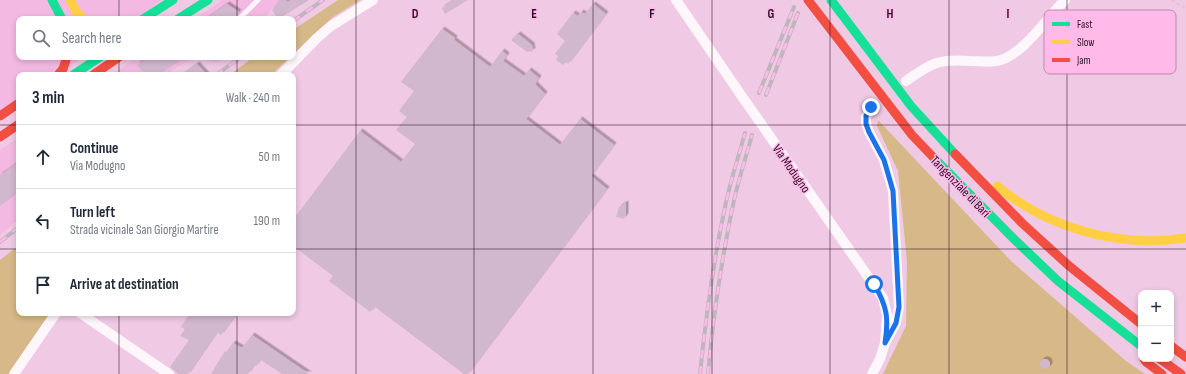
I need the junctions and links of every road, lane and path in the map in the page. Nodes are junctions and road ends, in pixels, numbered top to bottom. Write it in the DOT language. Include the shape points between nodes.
graph roads {
  1 [pos="52,0"];
  2 [pos="70,0"];
  3 [pos="172,0"];
  4 [pos="180,0"];
  5 [pos="198,0"];
  6 [pos="208,0"];
  7 [pos="258,0"];
  8 [pos="373,0"];
  9 [pos="676,0"];
  10 [pos="808,0"];
  11 [pos="831,0"];
  12 [pos="1065,0"];
  13 [pos="1172,0"];
  14 [pos="1186,9"];
  15 [pos="1056,10"];
  16 [pos="60,16"];
  17 [pos="80,16"];
  18 [pos="148,16"];
  19 [pos="159,16"];
  20 [pos="177,16"];
  21 [pos="183,16"];
  22 [pos="241,16"];
  23 [pos="1044,23"];
  24 [pos="66,60"];
  25 [pos="96,60"];
  26 [pos="115,60"];
  27 [pos="296,60"];
  28 [pos="296,60"];
  29 [pos="60,72"];
  30 [pos="78,72"];
  31 [pos="97,72"];
  32 [pos="284,72"];
  33 [pos="906,81"];
  34 [pos="16,105"];
  35 [pos="911,106"];
  36 [pos="871,107"];
  37 [pos="16,114"];
  38 [pos="0,116"];
  39 [pos="0,124"];
  40 [pos="16,126"];
  41 [pos="0,137"];
  42 [pos="1186,238"];
  43 [pos="54,316"];
  44 [pos="84,316"];
  45 [pos="1138,322"];
  46 [pos="1133,340"];
  47 [pos="885,343"];
  48 [pos="1138,344"];
  49 [pos="1174,348"];
  50 [pos="1138,349"];
  51 [pos="1186,357"];
  52 [pos="1146,362"];
  53 [pos="1164,362"];
  54 [pos="14,374"];
  55 [pos="169,374"];
  56 [pos="872,374"];
  57 [pos="1162,374"];
  58 [pos="1181,374"];
  1 -- 16 [label="main road"];
  2 -- 17 [label="main road"];
  3 -- 18 [label="main road"];
  4 -- 19 [label="main road"];
  5 -- 20 [label="main road"];
  6 -- 21 [label="main road"];
  7 -- 22 [label="lane"];
  8 -- 28 [label="street" via="331,26"];
  9 -- 47 [label="street, Via Modugno" via="882,298 887,315"];
  10 -- 46 [label="main road, Tangenziale di Bari" via="912,135 936,161 1058,281"];
  11 -- 35 [label="main road, Tangenziale di Bari"];
  12 -- 15 [label="street"];
  13 -- 14 [label="path"];
  23 -- 33 [label="street" via="1025,44 1008,57 993,61 935,62"];
  24 -- 29 [label="main road"];
  25 -- 30 [label="main road"];
  26 -- 31 [label="main road"];
  27 -- 32 [label="street"];
  34 -- 38 [label="main road"];
  35 -- 42 [label="main road" via="934,118 1003,191 1051,220 1084,232 1120,239 1146,241"];
  35 -- 45 [label="main road, Tangenziale di Bari" via="965,166 1022,223 1068,265"];
  36 -- 47 [label="street" via="866,116 866,124 884,160 893,191 899,307 896,323"];
  37 -- 39 [label="main road"];
  40 -- 41 [label="main road"];
  43 -- 54 [label="street"];
  44 -- 55 [label="street"];
  46 -- 48 [label="main road, Tangenziale di Bari"];
  46 -- 50 [label="main road"];
  47 -- 56 [label="street"];
  49 -- 51 [label="main road"];
  52 -- 57 [label="main road"];
  53 -- 58 [label="main road"];
}
